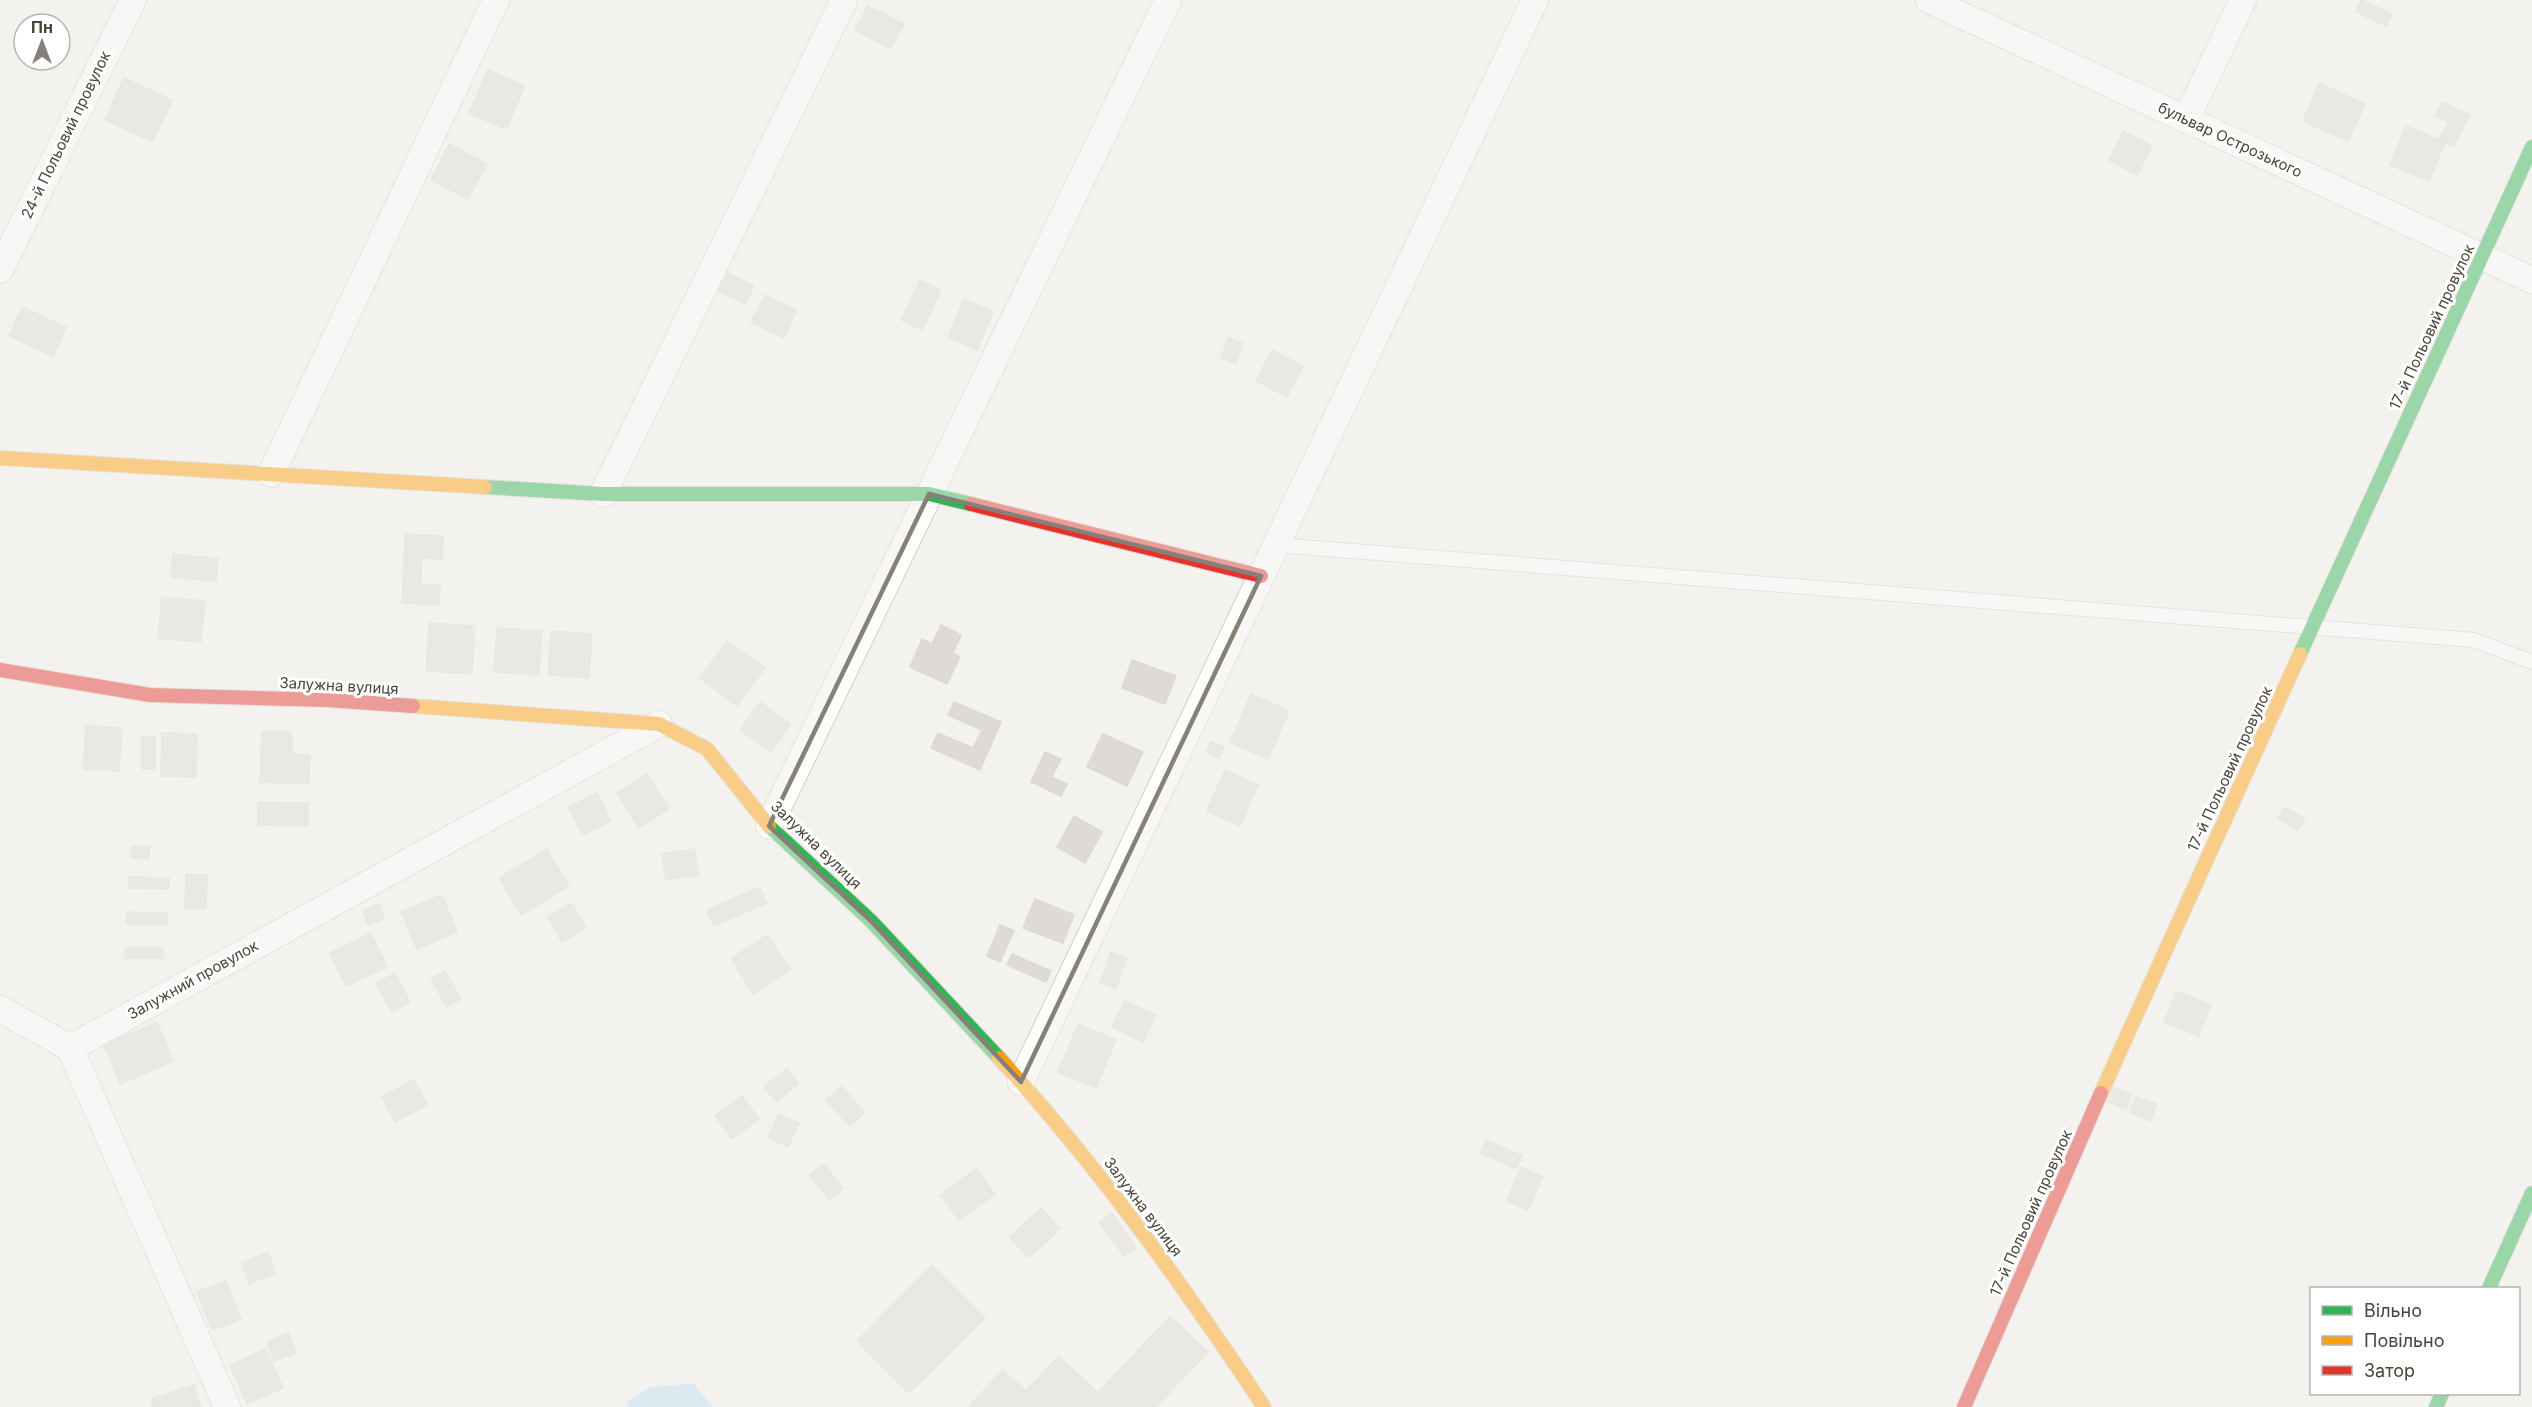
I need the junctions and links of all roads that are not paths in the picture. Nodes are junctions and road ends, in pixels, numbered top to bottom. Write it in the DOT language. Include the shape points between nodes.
graph roads {
  1 [pos="133,0"];
  2 [pos="496,0"];
  3 [pos="844,0"];
  4 [pos="1168,0"];
  5 [pos="1535,0"];
  6 [pos="1929,0"];
  7 [pos="2243,0"];
  8 [pos="2186,120"];
  9 [pos="2532,147"];
  10 [pos="2482,257"];
  11 [pos="0,270"];
  12 [pos="2532,280"];
  13 [pos="0,458"];
  14 [pos="271,474"];
  15 [pos="603,494"];
  16 [pos="929,494"];
  17 [pos="1276,545"];
  18 [pos="1261,576"];
  19 [pos="2312,627"];
  20 [pos="2532,662"];
  21 [pos="0,670"];
  22 [pos="659,724"];
  23 [pos="769,826"];
  24 [pos="0,1009"];
  25 [pos="70,1048"];
  26 [pos="1021,1082"];
  27 [pos="2532,1193"];
  28 [pos="2489,1287"];
  29 [pos="227,1407"];
  30 [pos="1264,1407"];
  31 [pos="1964,1407"];
  1 -- 11 [label="street, 24-й Польовий провулок"];
  2 -- 14 [label="street"];
  3 -- 15 [label="street"];
  4 -- 16 [label="street"];
  5 -- 17 [label="street"];
  6 -- 8 [label="street, бульвар Острозького"];
  7 -- 8 [label="street"];
  8 -- 10 [label="street, бульвар Острозького"];
  9 -- 10 [label="street, 17-й Польовий провулок"];
  10 -- 12 [label="street, бульвар Острозького"];
  10 -- 19 [label="street, 17-й Польовий провулок"];
  13 -- 14 [label="street"];
  14 -- 15 [label="street"];
  15 -- 16 [label="street"];
  16 -- 18 [label="street"];
  16 -- 23 [label="street"];
  17 -- 18 [label="street"];
  17 -- 19 [label="lane"];
  18 -- 26 [label="street"];
  19 -- 20 [label="lane" via="2474,640"];
  19 -- 31 [label="street, 17-й Польовий провулок" via="2143,997"];
  21 -- 22 [label="street, Залужна вулиця" via="150,695 327,700"];
  22 -- 23 [label="street, Залужна вулиця" via="707,749"];
  22 -- 25 [label="street, Залужний провулок"];
  23 -- 26 [label="street, Залужна вулиця" via="871,921"];
  24 -- 25 [label="street"];
  25 -- 29 [label="street"];
  26 -- 30 [label="street, Залужна вулиця" via="1052,1115 1193,1300"];
  27 -- 28 [label="street"];
}
